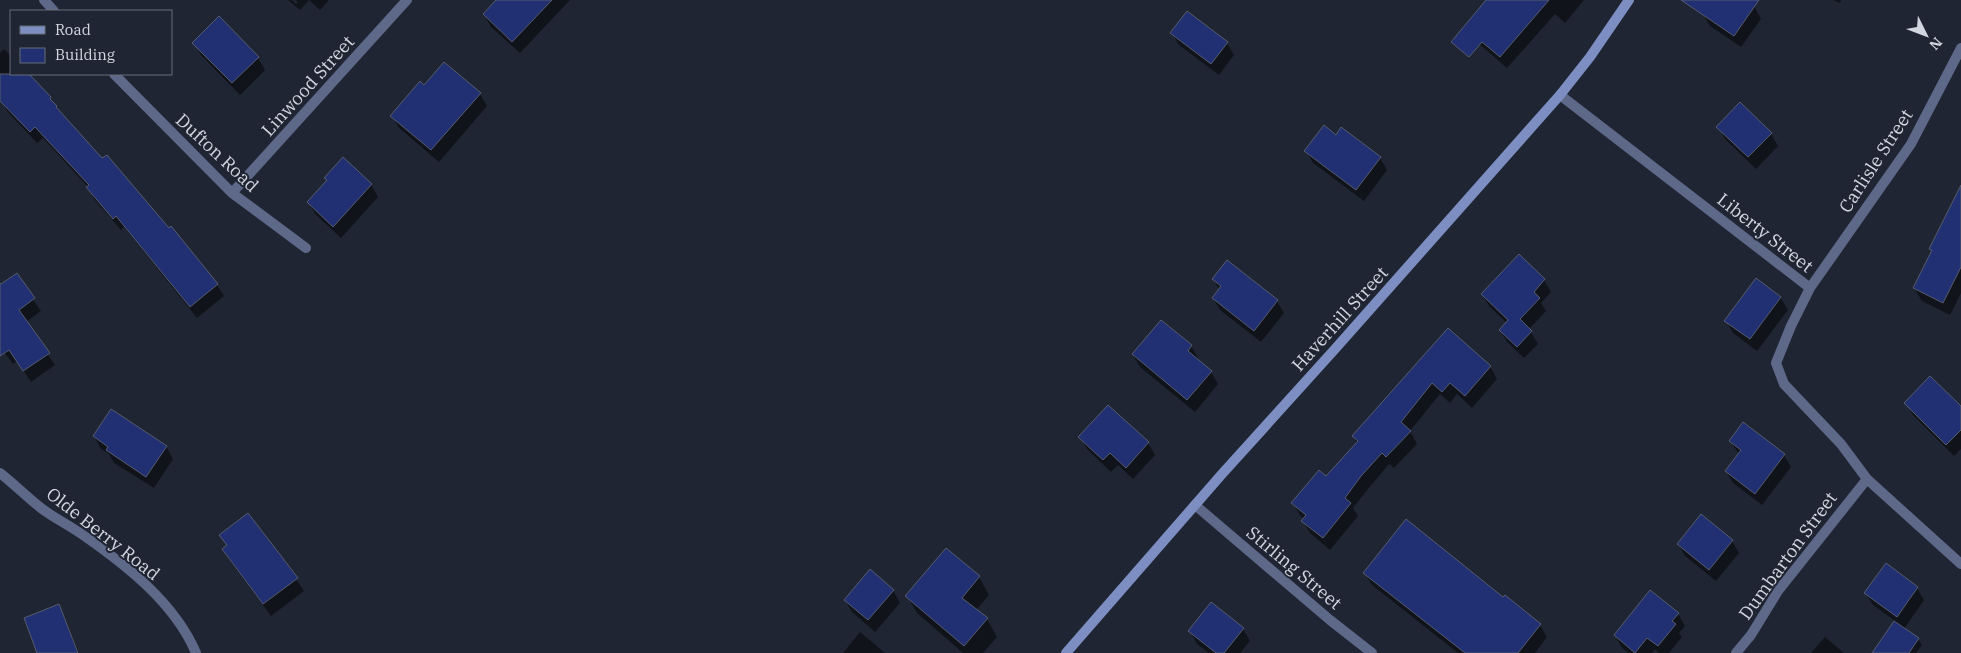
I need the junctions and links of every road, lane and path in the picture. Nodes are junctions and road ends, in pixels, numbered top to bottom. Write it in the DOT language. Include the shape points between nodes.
graph roads {
  1 [pos="44,0"];
  2 [pos="408,0"];
  3 [pos="1629,0"];
  4 [pos="53,10"];
  5 [pos="1961,48"];
  6 [pos="115,75"];
  7 [pos="1560,95"];
  8 [pos="232,193"];
  9 [pos="306,248"];
  10 [pos="1810,288"];
  11 [pos="0,472"];
  12 [pos="1867,479"];
  13 [pos="1195,505"];
  14 [pos="1961,564"];
  15 [pos="196,653"];
  16 [pos="1066,653"];
  17 [pos="1372,653"];
  18 [pos="1736,653"];
  1 -- 4 [label="street"];
  2 -- 8 [label="street, Linwood Street"];
  3 -- 7 [label="main road, Haverhill Street"];
  5 -- 10 [label="street, Carlisle Street" via="1910,144"];
  6 -- 8 [label="street, Dufton Road"];
  7 -- 10 [label="street, Liberty Street"];
  7 -- 13 [label="main road, Haverhill Street"];
  8 -- 9 [label="street, Dufton Road"];
  10 -- 12 [label="street, Liberty Street" via="1776,363 1784,384 1841,444"];
  11 -- 15 [label="street, Olde Berry Road" via="41,508 125,567 164,602 188,633"];
  12 -- 14 [label="street, Liberty Street"];
  12 -- 18 [label="street, Dumbarton Street" via="1784,583"];
  13 -- 16 [label="main road, Haverhill Street"];
  13 -- 17 [label="street, Stirling Street"];
}
